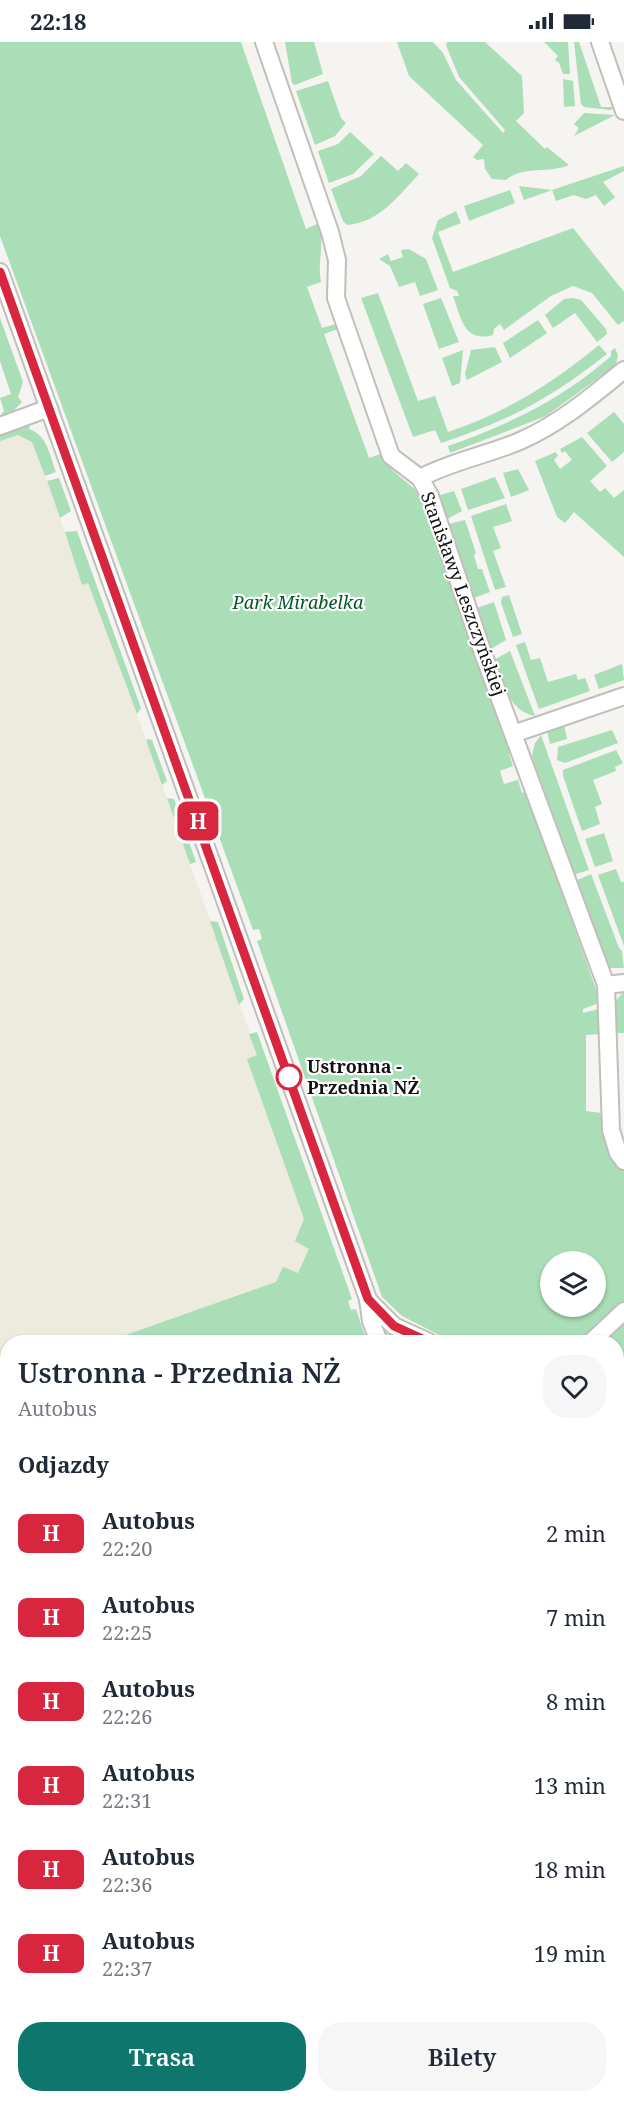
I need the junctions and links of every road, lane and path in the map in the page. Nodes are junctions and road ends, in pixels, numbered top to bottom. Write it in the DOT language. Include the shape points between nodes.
graph roads {
  1 [pos="264,42"];
  2 [pos="600,42"];
  3 [pos="624,111"];
  4 [pos="0,272"];
  5 [pos="624,370"];
  6 [pos="50,408"];
  7 [pos="0,426"];
  8 [pos="420,478"];
  9 [pos="624,696"];
  10 [pos="513,734"];
  11 [pos="624,983"];
  12 [pos="606,985"];
  13 [pos="624,1161"];
  14 [pos="368,1299"];
  15 [pos="624,1311"];
  16 [pos="376,1335"];
  17 [pos="414,1335"];
  18 [pos="598,1335"];
  1 -- 8 [label="street, Stanisławy Leszczyńskiej" via="330,232 337,260 336,298 387,444 398,463"];
  2 -- 3 [label="street"];
  4 -- 6 [label="street"];
  5 -- 8 [label="street" via="558,422"];
  6 -- 7 [label="street"];
  6 -- 14 [label="street"];
  8 -- 10 [label="street, Stanisławy Leszczyńskiej" via="430,496"];
  9 -- 10 [label="street"];
  10 -- 12 [label="street, Stanisławy Leszczyńskiej"];
  11 -- 12 [label="street"];
  12 -- 13 [label="street, Stanisławy Leszczyńskiej" via="611,1130"];
  14 -- 16 [label="street"];
  14 -- 17 [label="street" via="394,1326"];
  15 -- 18 [label="street"];
}
